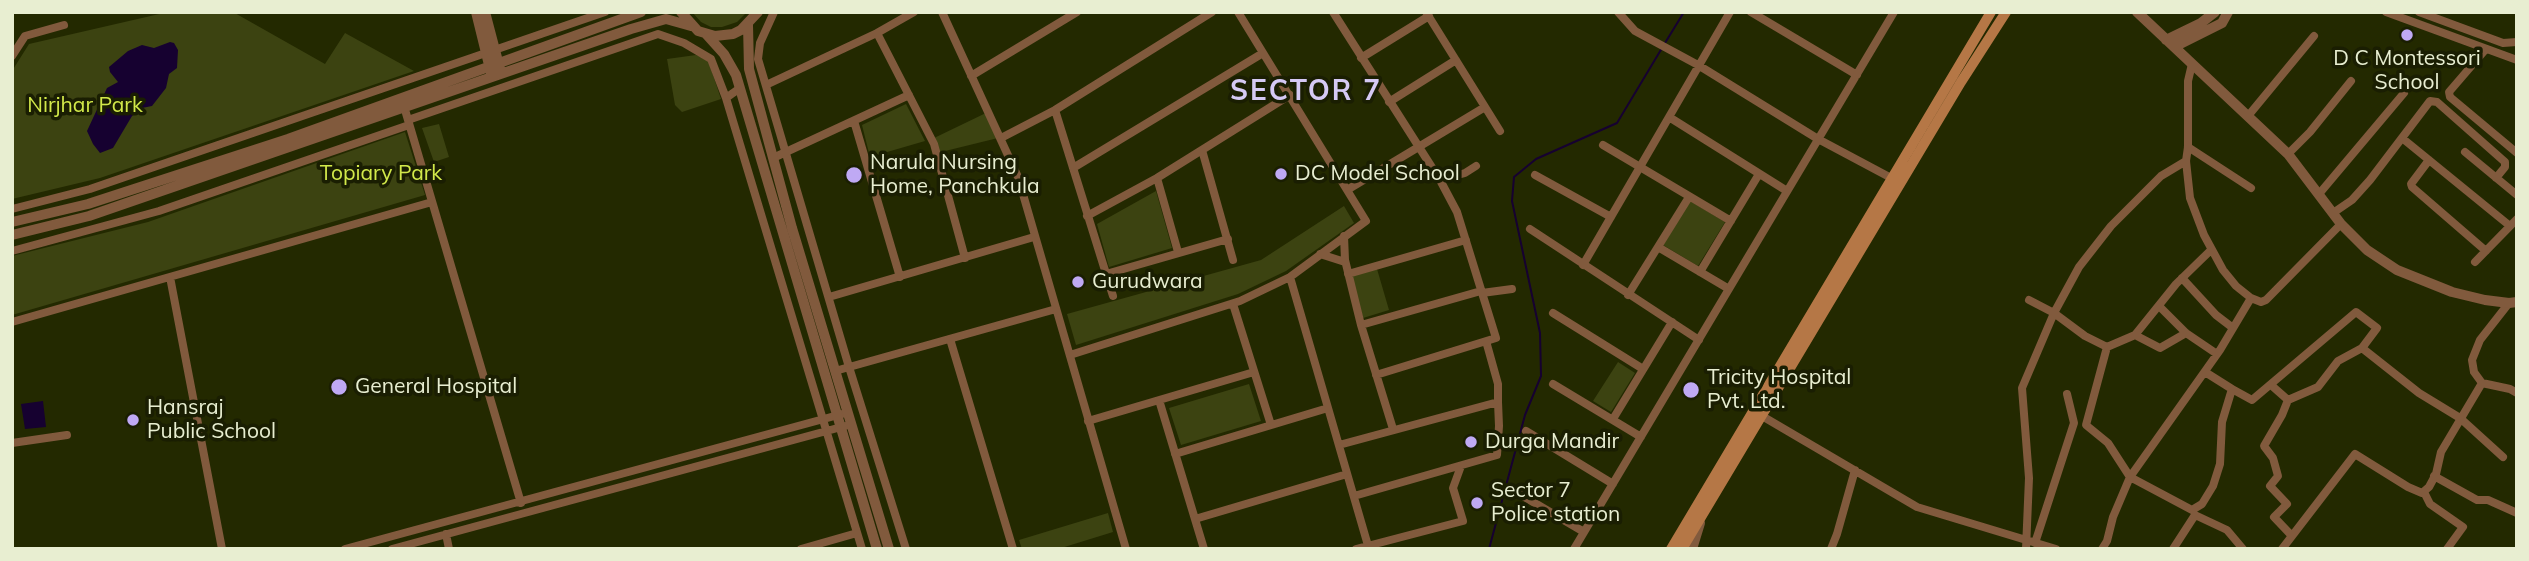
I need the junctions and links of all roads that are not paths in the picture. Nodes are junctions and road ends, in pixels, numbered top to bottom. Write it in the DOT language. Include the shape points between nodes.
graph roads {
  1 [pos="476,12"];
  2 [pos="485,12"];
  3 [pos="605,12"];
  4 [pos="641,12"];
  5 [pos="681,12"];
  6 [pos="758,12"];
  7 [pos="774,12"];
  8 [pos="914,12"];
  9 [pos="942,12"];
  10 [pos="1077,12"];
  11 [pos="1212,12"];
  12 [pos="1238,12"];
  13 [pos="1333,12"];
  14 [pos="1618,12"];
  15 [pos="1730,12"];
  16 [pos="1751,12"];
  17 [pos="1991,12"];
  18 [pos="2006,12"];
  19 [pos="2011,12"];
  20 [pos="2134,12"];
  21 [pos="2215,12"];
  22 [pos="2228,12"];
  23 [pos="2386,12"];
  24 [pos="2419,12"];
  25 [pos="1891,13"];
  26 [pos="1427,14"];
  27 [pos="577,23"];
  28 [pos="1998,24"];
  29 [pos="64,25"];
  30 [pos="748,25"];
  31 [pos="691,26"];
  32 [pos="877,33"];
  33 [pos="706,34"];
  34 [pos="582,35"];
  35 [pos="2314,36"];
  36 [pos="2517,42"];
  37 [pos="2170,44"];
  38 [pos="2486,49"];
  39 [pos="491,53"];
  40 [pos="1264,53"];
  41 [pos="12,56"];
  42 [pos="1361,58"];
  43 [pos="1456,60"];
  44 [pos="2517,60"];
  45 [pos="1698,65"];
  46 [pos="2192,65"];
  47 [pos="496,71"];
  48 [pos="1857,75"];
  49 [pos="971,76"];
  50 [pos="2351,81"];
  51 [pos="766,85"];
  52 [pos="740,88"];
  53 [pos="2404,93"];
  54 [pos="909,95"];
  55 [pos="1290,95"];
  56 [pos="726,98"];
  57 [pos="1389,102"];
  58 [pos="403,103"];
  59 [pos="1485,107"];
  60 [pos="1055,110"];
  61 [pos="2248,116"];
  62 [pos="1669,117"];
  63 [pos="854,121"];
  64 [pos="409,123"];
  65 [pos="1500,131"];
  66 [pos="1001,138"];
  67 [pos="2402,138"];
  68 [pos="1818,139"];
  69 [pos="1603,145"];
  70 [pos="2188,147"];
  71 [pos="1417,148"];
  72 [pos="1202,150"];
  73 [pos="2465,152"];
  74 [pos="786,153"];
  75 [pos="2517,153"];
  76 [pos="2288,154"];
  77 [pos="773,158"];
  78 [pos="2429,160"];
  79 [pos="2186,162"];
  80 [pos="1475,166"];
  81 [pos="1640,166"];
  82 [pos="1073,167"];
  83 [pos="1759,174"];
  84 [pos="1535,175"];
  85 [pos="1157,178"];
  86 [pos="2496,178"];
  87 [pos="1440,180"];
  88 [pos="1894,185"];
  89 [pos="2251,188"];
  90 [pos="1347,190"];
  91 [pos="771,191"];
  92 [pos="1787,191"];
  93 [pos="2319,194"];
  94 [pos="755,195"];
  95 [pos="2517,195"];
  96 [pos="1689,197"];
  97 [pos="432,202"];
  98 [pos="12,209"];
  99 [pos="2333,213"];
  100 [pos="1087,216"];
  101 [pos="1611,217"];
  102 [pos="2517,219"];
  103 [pos="1731,221"];
  104 [pos="12,222"];
  105 [pos="2342,224"];
  106 [pos="2510,226"];
  107 [pos="1530,229"];
  108 [pos="12,235"];
  109 [pos="1344,236"];
  110 [pos="1034,237"];
  111 [pos="1228,239"];
  112 [pos="1466,240"];
  113 [pos="1658,247"];
  114 [pos="2211,250"];
  115 [pos="12,251"];
  116 [pos="2486,251"];
  117 [pos="1178,252"];
  118 [pos="1320,254"];
  119 [pos="965,258"];
  120 [pos="1233,260"];
  121 [pos="1345,262"];
  122 [pos="2475,262"];
  123 [pos="1583,265"];
  124 [pos="1700,272"];
  125 [pos="1106,274"];
  126 [pos="1348,274"];
  127 [pos="170,277"];
  128 [pos="900,277"];
  129 [pos="1290,277"];
  130 [pos="2182,278"];
  131 [pos="1512,289"];
  132 [pos="1729,289"];
  133 [pos="1481,292"];
  134 [pos="1628,295"];
  135 [pos="1113,296"];
  136 [pos="829,297"];
  137 [pos="2251,298"];
  138 [pos="2029,300"];
  139 [pos="2513,303"];
  140 [pos="1233,304"];
  141 [pos="2159,306"];
  142 [pos="1056,309"];
  143 [pos="1553,313"];
  144 [pos="2054,313"];
  145 [pos="12,322"];
  146 [pos="1672,322"];
  147 [pos="1361,325"];
  148 [pos="2233,328"];
  149 [pos="2186,333"];
  150 [pos="2135,335"];
  151 [pos="950,339"];
  152 [pos="1699,340"];
  153 [pos="1486,341"];
  154 [pos="2107,347"];
  155 [pos="2362,348"];
  156 [pos="2217,354"];
  157 [pos="1070,355"];
  158 [pos="849,367"];
  159 [pos="1643,369"];
  160 [pos="831,372"];
  161 [pos="1254,372"];
  162 [pos="2205,372"];
  163 [pos="1376,375"];
  164 [pos="2482,383"];
  165 [pos="1553,384"];
  166 [pos="2271,385"];
  167 [pos="2232,388"];
  168 [pos="2517,393"];
  169 [pos="2067,394"];
  170 [pos="1159,400"];
  171 [pos="2288,400"];
  172 [pos="1497,402"];
  173 [pos="1328,408"];
  174 [pos="843,414"];
  175 [pos="1762,416"];
  176 [pos="2460,418"];
  177 [pos="822,419"];
  178 [pos="1613,419"];
  179 [pos="1088,421"];
  180 [pos="1271,425"];
  181 [pos="846,426"];
  182 [pos="1393,429"];
  183 [pos="826,431"];
  184 [pos="1526,431"];
  185 [pos="67,435"];
  186 [pos="1641,437"];
  187 [pos="12,443"];
  188 [pos="1339,445"];
  189 [pos="1175,454"];
  190 [pos="2503,457"];
  191 [pos="1461,466"];
  192 [pos="1855,470"];
  193 [pos="1347,474"];
  194 [pos="2434,476"];
  195 [pos="2130,477"];
  196 [pos="1613,484"];
  197 [pos="1511,489"];
  198 [pos="2424,492"];
  199 [pos="1354,496"];
  200 [pos="521,501"];
  201 [pos="524,513"];
  202 [pos="1703,513"];
  203 [pos="2517,513"];
  204 [pos="1195,519"];
  205 [pos="1584,532"];
  206 [pos="857,533"];
  207 [pos="446,534"];
  208 [pos="2292,536"];
  209 [pos="2029,544"];
  210 [pos="1368,547"];
  211 [pos="222,549"];
  212 [pos="345,549"];
  213 [pos="392,549"];
  214 [pos="449,549"];
  215 [pos="801,549"];
  216 [pos="862,549"];
  217 [pos="877,549"];
  218 [pos="889,549"];
  219 [pos="906,549"];
  220 [pos="1013,549"];
  221 [pos="1126,549"];
  222 [pos="1204,549"];
  223 [pos="1356,549"];
  224 [pos="1574,549"];
  225 [pos="1671,549"];
  226 [pos="1682,549"];
  227 [pos="1692,549"];
  228 [pos="1830,549"];
  229 [pos="2056,549"];
  230 [pos="2102,549"];
  231 [pos="2173,549"];
  232 [pos="2243,549"];
  233 [pos="2282,549"];
  234 [pos="2448,549"];
  1 -- 39 [label="street"];
  2 -- 39 [label="street"];
  3 -- 27 [label="street"];
  4 -- 34 [label="street"];
  5 -- 31 [label="street"];
  6 -- 30 [label="street"];
  7 -- 51 [label="street" via="758,59"];
  8 -- 32 [label="street"];
  9 -- 49 [label="street"];
  10 -- 49 [label="street"];
  11 -- 60 [label="street"];
  12 -- 40 [label="street"];
  13 -- 42 [label="street"];
  14 -- 45 [label="street" via="1635,31"];
  15 -- 45 [label="street"];
  16 -- 48 [label="street"];
  17 -- 88 [label="main road"];
  18 -- 28 [label="main road"];
  19 -- 28 [label="main road"];
  20 -- 37 [label="street"];
  21 -- 37 [label="street"];
  22 -- 37 [label="street" via="2222,23"];
  23 -- 38 [label="street"];
  24 -- 36 [label="street" via="2503,43"];
  25 -- 48 [label="street"];
  26 -- 42 [label="street"];
  26 -- 43 [label="street"];
  27 -- 34 [label="street"];
  27 -- 39 [label="street"];
  28 -- 88 [label="main road"];
  29 -- 41 [label="street" via="24,36"];
  30 -- 33 [label="street" via="724,36"];
  30 -- 77 [label="street" via="749,69"];
  31 -- 33 [label="street"];
  31 -- 47 [label="street" via="666,19"];
  32 -- 51 [label="street"];
  32 -- 54 [label="street"];
  33 -- 52 [label="street" via="724,54"];
  34 -- 47 [label="street"];
  35 -- 61 [label="street"];
  37 -- 46 [label="street"];
  38 -- 44 [label="street"];
  38 -- 75 [label="street" via="2449,92 2450,97"];
  39 -- 47 [label="street"];
  39 -- 98 [label="street" via="90,189"];
  40 -- 55 [label="street"];
  40 -- 82 [label="street"];
  42 -- 57 [label="street"];
  43 -- 57 [label="street"];
  43 -- 59 [label="street"];
  45 -- 62 [label="street"];
  45 -- 68 [label="street"];
  46 -- 61 [label="street"];
  46 -- 70 [label="street"];
  47 -- 58 [label="street"];
  48 -- 68 [label="street"];
  49 -- 66 [label="street"];
  50 -- 76 [label="street"];
  51 -- 74 [label="street"];
  52 -- 56 [label="street"];
  52 -- 91 [label="street"];
  53 -- 93 [label="street"];
  54 -- 63 [label="street"];
  54 -- 119 [label="street" via="934,145"];
  55 -- 72 [label="street"];
  55 -- 90 [label="street"];
  56 -- 64 [label="street" via="711,59 658,34"];
  56 -- 94 [label="street"];
  57 -- 71 [label="street"];
  58 -- 64 [label="street"];
  58 -- 104 [label="street" via="88,204"];
  58 -- 108 [label="street" via="89,216"];
  59 -- 65 [label="street"];
  59 -- 71 [label="street"];
  60 -- 66 [label="street"];
  60 -- 82 [label="street"];
  61 -- 76 [label="street"];
  62 -- 81 [label="street"];
  62 -- 83 [label="street"];
  63 -- 74 [label="street"];
  63 -- 128 [label="street"];
  64 -- 97 [label="street"];
  64 -- 115 [label="street" via="159,211"];
  66 -- 110 [label="street" via="1018,177"];
  67 -- 78 [label="street"];
  67 -- 86 [label="street" via="2433,101 2505,162"];
  67 -- 99 [label="street" via="2352,200"];
  68 -- 88 [label="street"];
  68 -- 92 [label="street"];
  69 -- 81 [label="street"];
  70 -- 79 [label="street"];
  70 -- 89 [label="street"];
  71 -- 87 [label="street"];
  71 -- 90 [label="street"];
  72 -- 85 [label="street"];
  72 -- 111 [label="street"];
  73 -- 86 [label="street"];
  74 -- 77 [label="street"];
  74 -- 136 [label="street"];
  76 -- 93 [label="street"];
  77 -- 160 [label="street"];
  78 -- 106 [label="street"];
  78 -- 116 [label="street" via="2412,187"];
  79 -- 114 [label="street" via="2190,198"];
  79 -- 144 [label="street" via="2155,181 2111,226"];
  80 -- 87 [label="street"];
  81 -- 96 [label="street"];
  81 -- 101 [label="street"];
  82 -- 100 [label="street"];
  83 -- 92 [label="street"];
  83 -- 103 [label="street"];
  84 -- 101 [label="street"];
  85 -- 100 [label="street"];
  85 -- 117 [label="street"];
  86 -- 95 [label="street"];
  87 -- 112 [label="street"];
  88 -- 175 [label="main road"];
  88 -- 225 [label="main road"];
  90 -- 109 [label="street" via="1366,221"];
  91 -- 94 [label="street"];
  91 -- 160 [label="street"];
  92 -- 132 [label="street"];
  93 -- 99 [label="street"];
  94 -- 177 [label="street"];
  96 -- 103 [label="street"];
  96 -- 113 [label="street"];
  97 -- 127 [label="street"];
  97 -- 200 [label="street"];
  99 -- 105 [label="street"];
  100 -- 125 [label="street"];
  101 -- 123 [label="street"];
  102 -- 106 [label="street"];
  103 -- 124 [label="street"];
  105 -- 137 [label="street" via="2266,300"];
  105 -- 139 [label="street" via="2367,250 2397,270 2452,292"];
  106 -- 116 [label="street"];
  107 -- 123 [label="street"];
  109 -- 118 [label="street"];
  109 -- 121 [label="street"];
  110 -- 119 [label="street"];
  110 -- 142 [label="street"];
  111 -- 117 [label="street"];
  111 -- 120 [label="street"];
  112 -- 126 [label="street"];
  112 -- 133 [label="street"];
  113 -- 124 [label="street"];
  113 -- 134 [label="street"];
  114 -- 130 [label="street"];
  114 -- 137 [label="street" via="2229,278"];
  116 -- 122 [label="street"];
  117 -- 125 [label="street"];
  118 -- 121 [label="street"];
  118 -- 129 [label="street"];
  119 -- 128 [label="street"];
  121 -- 126 [label="street"];
  123 -- 134 [label="street"];
  124 -- 132 [label="street"];
  125 -- 135 [label="street"];
  126 -- 147 [label="street"];
  127 -- 145 [label="street"];
  127 -- 211 [label="street"];
  128 -- 136 [label="street"];
  129 -- 140 [label="street"];
  129 -- 173 [label="street"];
  130 -- 141 [label="street"];
  130 -- 148 [label="street"];
  131 -- 133 [label="street"];
  132 -- 152 [label="street"];
  133 -- 147 [label="street"];
  133 -- 153 [label="street" via="1496,338"];
  134 -- 146 [label="street"];
  136 -- 158 [label="street"];
  137 -- 148 [label="street"];
  138 -- 144 [label="street"];
  139 -- 164 [label="street" via="2480,340 2472,360"];
  140 -- 157 [label="street"];
  140 -- 161 [label="street"];
  141 -- 149 [label="street"];
  141 -- 150 [label="street"];
  142 -- 151 [label="street"];
  142 -- 157 [label="street"];
  143 -- 159 [label="street"];
  144 -- 154 [label="street"];
  144 -- 209 [label="street" via="2022,388"];
  146 -- 152 [label="street"];
  146 -- 159 [label="street"];
  147 -- 163 [label="street"];
  148 -- 156 [label="street"];
  149 -- 150 [label="street" via="2160,348"];
  149 -- 156 [label="street"];
  150 -- 154 [label="street"];
  151 -- 158 [label="street"];
  151 -- 220 [label="street"];
  152 -- 186 [label="street"];
  153 -- 163 [label="street"];
  153 -- 172 [label="street" via="1498,384"];
  154 -- 195 [label="street" via="2086,425 2108,443"];
  155 -- 166 [label="street" via="2377,328 2356,312"];
  155 -- 171 [label="street" via="2338,361 2318,387"];
  155 -- 176 [label="street"];
  156 -- 162 [label="street"];
  157 -- 179 [label="street"];
  158 -- 160 [label="street"];
  158 -- 219 [label="street"];
  159 -- 178 [label="street"];
  160 -- 174 [label="street"];
  161 -- 170 [label="street"];
  161 -- 180 [label="street"];
  162 -- 167 [label="street"];
  162 -- 195 [label="street"];
  163 -- 182 [label="street"];
  164 -- 168 [label="street"];
  164 -- 176 [label="street"];
  165 -- 178 [label="street"];
  166 -- 167 [label="street" via="2252,400"];
  166 -- 171 [label="street"];
  167 -- 195 [label="street" via="2222,422 2220,464 2213,486 2197,509 2180,505"];
  169 -- 209 [label="street" via="2074,423"];
  170 -- 179 [label="street"];
  170 -- 189 [label="street"];
  171 -- 208 [label="street" via="2264,446 2278,476 2270,486 2287,504 2274,517"];
  172 -- 182 [label="street"];
  172 -- 191 [label="street" via="1497,455"];
  173 -- 180 [label="street"];
  173 -- 188 [label="street"];
  174 -- 177 [label="street"];
  174 -- 181 [label="street"];
  175 -- 192 [label="street"];
  175 -- 202 [label="main road"];
  176 -- 190 [label="street"];
  176 -- 194 [label="street"];
  177 -- 183 [label="street"];
  177 -- 200 [label="street"];
  178 -- 186 [label="street"];
  179 -- 221 [label="street"];
  180 -- 189 [label="street"];
  181 -- 183 [label="street"];
  181 -- 217 [label="street"];
  181 -- 218 [label="street"];
  182 -- 188 [label="street"];
  183 -- 201 [label="street"];
  183 -- 206 [label="street"];
  184 -- 196 [label="street"];
  185 -- 187 [label="street"];
  186 -- 196 [label="street"];
  188 -- 193 [label="street"];
  189 -- 204 [label="street"];
  191 -- 199 [label="street"];
  191 -- 210 [label="street" via="1453,488 1463,521"];
  192 -- 209 [label="street" via="1917,507"];
  192 -- 228 [label="street"];
  193 -- 199 [label="street"];
  193 -- 204 [label="street"];
  194 -- 198 [label="street"];
  194 -- 203 [label="street" via="2477,500"];
  195 -- 230 [label="street"];
  196 -- 205 [label="street"];
  197 -- 205 [label="street"];
  198 -- 208 [label="street" via="2355,454"];
  198 -- 234 [label="street" via="2430,504 2463,527"];
  199 -- 210 [label="street"];
  200 -- 201 [label="street"];
  200 -- 212 [label="street"];
  201 -- 207 [label="street"];
  202 -- 226 [label="main road"];
  202 -- 227 [label="street"];
  204 -- 222 [label="street"];
  205 -- 224 [label="street"];
  206 -- 215 [label="street"];
  206 -- 216 [label="street"];
  207 -- 213 [label="street"];
  207 -- 214 [label="street"];
  208 -- 233 [label="street"];
  209 -- 229 [label="street"];
  210 -- 223 [label="street"];
  231 -- 232 [label="street" via="2195,516 2227,530"];
}
